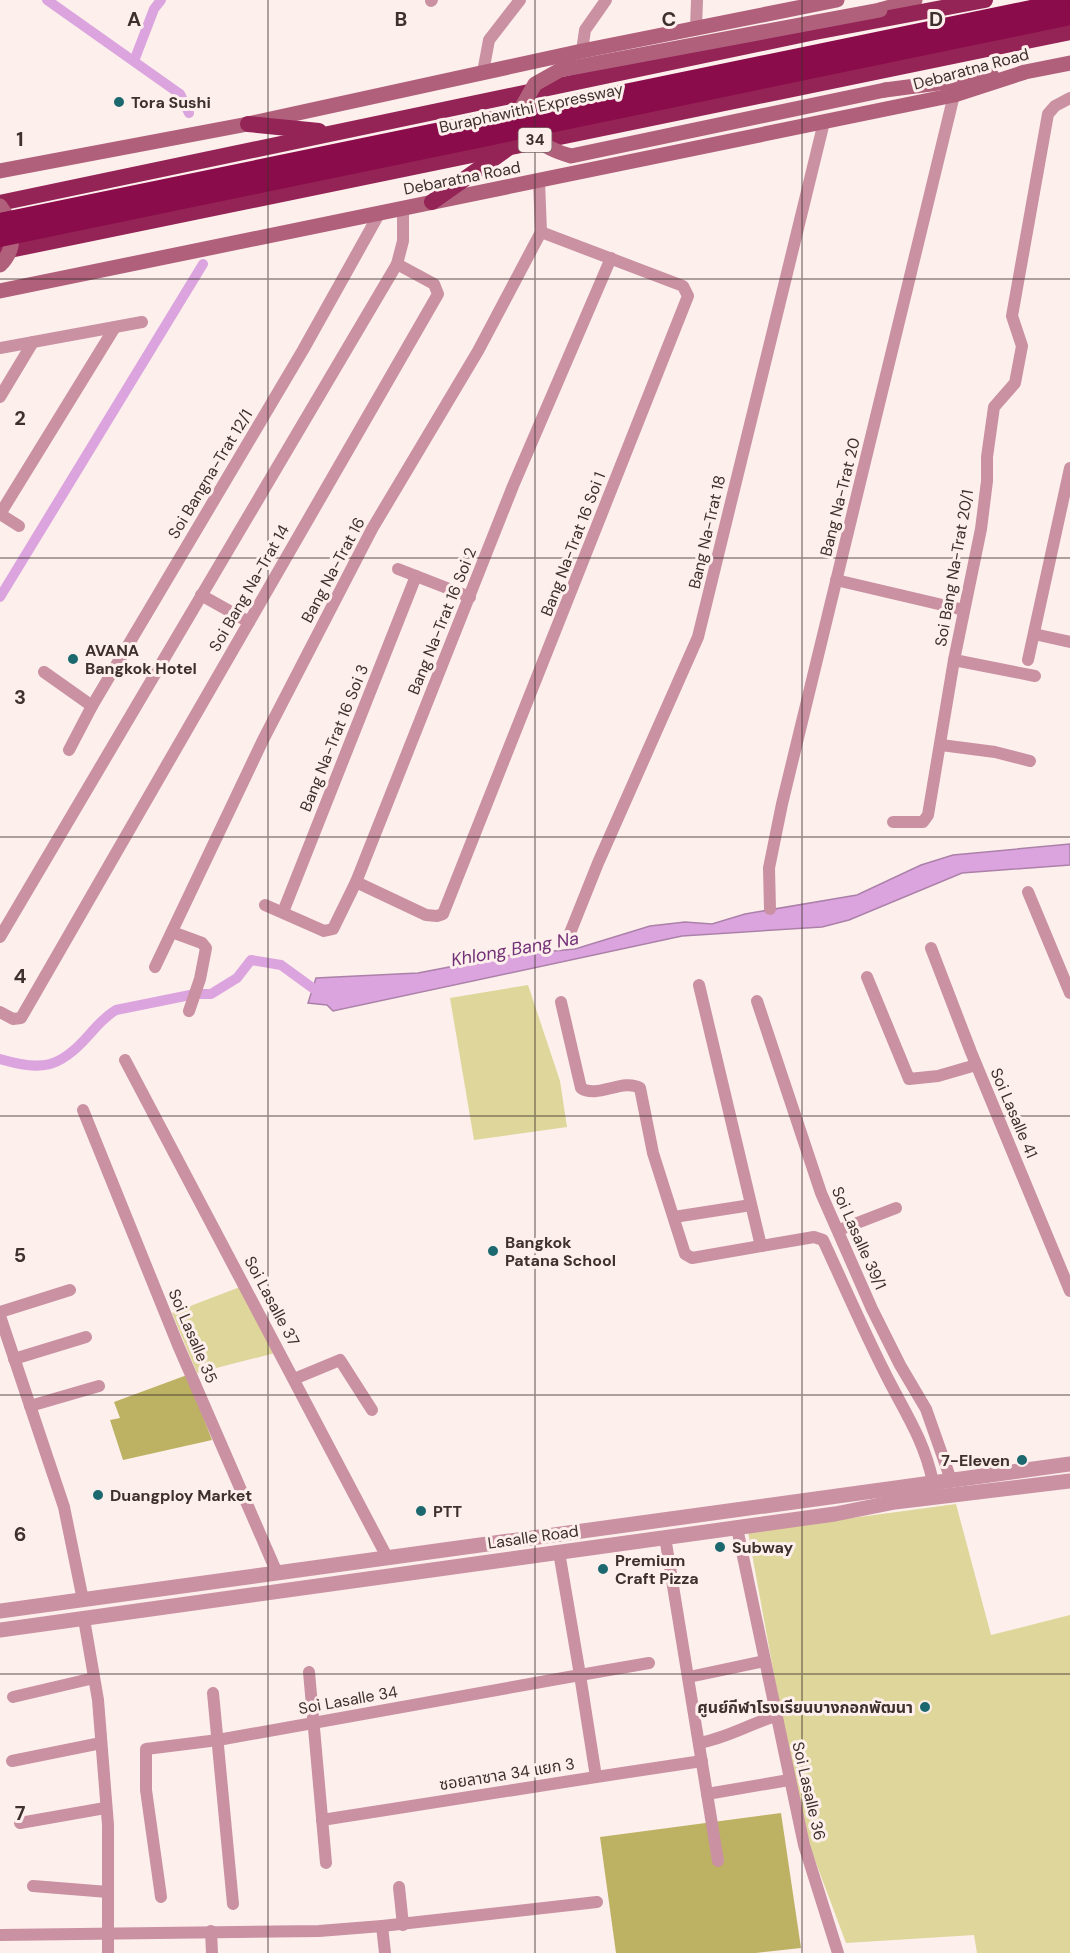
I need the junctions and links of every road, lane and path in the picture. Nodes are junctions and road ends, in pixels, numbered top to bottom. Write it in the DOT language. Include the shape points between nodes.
graph roads {
  1 [pos="520,0"];
  2 [pos="606,0"];
  3 [pos="697,0"];
  4 [pos="837,0"];
  5 [pos="915,0"];
  6 [pos="985,0"];
  7 [pos="1070,1"];
  8 [pos="1070,16"];
  9 [pos="696,28"];
  10 [pos="1070,32"];
  11 [pos="582,51"];
  12 [pos="1070,63"];
  13 [pos="483,72"];
  14 [pos="1025,72"];
  15 [pos="954,95"];
  16 [pos="1070,98"];
  17 [pos="824,122"];
  18 [pos="248,124"];
  19 [pos="337,132"];
  20 [pos="513,145"];
  21 [pos="0,171"];
  22 [pos="539,181"];
  23 [pos="432,202"];
  24 [pos="0,204"];
  25 [pos="403,208"];
  26 [pos="379,214"];
  27 [pos="0,222"];
  28 [pos="541,232"];
  29 [pos="0,238"];
  30 [pos="0,252"];
  31 [pos="611,258"];
  32 [pos="397,264"];
  33 [pos="0,265"];
  34 [pos="0,291"];
  35 [pos="142,322"];
  36 [pos="115,327"];
  37 [pos="33,342"];
  38 [pos="0,348"];
  39 [pos="0,397"];
  40 [pos="1070,468"];
  41 [pos="0,514"];
  42 [pos="19,526"];
  43 [pos="398,569"];
  44 [pos="416,576"];
  45 [pos="836,580"];
  46 [pos="201,595"];
  47 [pos="470,597"];
  48 [pos="964,610"];
  49 [pos="249,622"];
  50 [pos="1034,634"];
  51 [pos="1070,642"];
  52 [pos="954,660"];
  53 [pos="1028,660"];
  54 [pos="44,672"];
  55 [pos="1035,676"];
  56 [pos="92,706"];
  57 [pos="941,745"];
  58 [pos="69,750"];
  59 [pos="1029,761"];
  60 [pos="893,822"];
  61 [pos="356,882"];
  62 [pos="1028,892"];
  63 [pos="265,905"];
  64 [pos="770,909"];
  65 [pos="284,912"];
  66 [pos="172,932"];
  67 [pos="570,933"];
  68 [pos="0,937"];
  69 [pos="930,948"];
  70 [pos="155,967"];
  71 [pos="867,977"];
  72 [pos="699,985"];
  73 [pos="1070,993"];
  74 [pos="758,1001"];
  75 [pos="561,1002"];
  76 [pos="189,1011"];
  77 [pos="0,1012"];
  78 [pos="125,1060"];
  79 [pos="976,1065"];
  80 [pos="83,1110"];
  81 [pos="751,1205"];
  82 [pos="896,1208"];
  83 [pos="674,1217"];
  84 [pos="839,1230"];
  85 [pos="761,1246"];
  86 [pos="70,1290"];
  87 [pos="1070,1290"];
  88 [pos="0,1315"];
  89 [pos="86,1337"];
  90 [pos="14,1359"];
  91 [pos="294,1379"];
  92 [pos="99,1386"];
  93 [pos="30,1406"];
  94 [pos="372,1410"];
  95 [pos="1070,1464"];
  96 [pos="951,1480"];
  97 [pos="1070,1481"];
  98 [pos="933,1482"];
  99 [pos="894,1495"];
  100 [pos="733,1511"];
  101 [pos="737,1528"];
  102 [pos="665,1538"];
  103 [pos="559,1552"];
  104 [pos="387,1557"];
  105 [pos="277,1573"];
  106 [pos="82,1600"];
  107 [pos="0,1611"];
  108 [pos="84,1619"];
  109 [pos="0,1630"];
  110 [pos="764,1661"];
  111 [pos="649,1664"];
  112 [pos="309,1672"];
  113 [pos="580,1675"];
  114 [pos="689,1677"];
  115 [pos="94,1678"];
  116 [pos="213,1693"];
  117 [pos="13,1697"];
  118 [pos="776,1716"];
  119 [pos="314,1722"];
  120 [pos="218,1740"];
  121 [pos="101,1743"];
  122 [pos="699,1743"];
  123 [pos="12,1761"];
  124 [pos="702,1761"];
  125 [pos="596,1777"];
  126 [pos="789,1780"];
  127 [pos="707,1794"];
  128 [pos="105,1808"];
  129 [pos="322,1820"];
  130 [pos="21,1823"];
  131 [pos="718,1860"];
  132 [pos="326,1863"];
  133 [pos="33,1886"];
  134 [pos="399,1887"];
  135 [pos="108,1892"];
  136 [pos="161,1897"];
  137 [pos="597,1902"];
  138 [pos="233,1904"];
  139 [pos="403,1925"];
  140 [pos="382,1926"];
  141 [pos="211,1931"];
  142 [pos="108,1934"];
  143 [pos="0,1935"];
  144 [pos="108,1953"];
  145 [pos="212,1953"];
  146 [pos="385,1953"];
  147 [pos="838,1953"];
  1 -- 13 [label="street" via="489,40"];
  2 -- 11 [label="street" via="585,30"];
  3 -- 9 [label="street"];
  4 -- 9 [label="main road"];
  5 -- 14 [label="main road, bridge" via="880,10 561,70 535,84 523,105 529,131 549,150 571,156 885,90"];
  6 -- 19 [label="highway"];
  7 -- 27 [label="highway, Buraphawithi Expressway, bridge"];
  8 -- 29 [label="highway, Buraphawithi Expressway, bridge"];
  9 -- 11 [label="main road"];
  10 -- 20 [label="highway, Debaratna Road / 34"];
  11 -- 13 [label="main road"];
  12 -- 14 [label="main road, Debaratna Road"];
  13 -- 18 [label="main road"];
  14 -- 15 [label="main road, Debaratna Road"];
  15 -- 17 [label="main road, Debaratna Road"];
  15 -- 45 [label="street, Bang Na-Trat 20"];
  16 -- 48 [label="street, Soi Bang Na-Trat 20/1" via="1048,114 1012,316 1023,346 1015,383 994,407 981,529"];
  17 -- 22 [label="main road, Debaratna Road"];
  17 -- 67 [label="street, Bang Na-Trat 18" via="698,637"];
  18 -- 19 [label="highway"];
  18 -- 21 [label="main road"];
  19 -- 24 [label="highway"];
  20 -- 23 [label="highway"];
  20 -- 30 [label="highway, Debaratna Road / 34"];
  22 -- 23 [label="main road, Debaratna Road"];
  22 -- 28 [label="street"];
  23 -- 25 [label="main road, Debaratna Road"];
  24 -- 33 [label="main road, bridge" via="10,220 12,242 6,260"];
  25 -- 26 [label="main road, Debaratna Road"];
  25 -- 32 [label="street" via="403,241"];
  26 -- 34 [label="main road, Debaratna Road"];
  26 -- 56 [label="street, Soi Bangna-Trat 12/1"];
  28 -- 31 [label="street, Bang Na-Trat 16 Soi 1"];
  28 -- 66 [label="street, Bang Na-Trat 16" via="468,369 372,529 263,740"];
  31 -- 47 [label="street, Bang Na-Trat 16 Soi 2"];
  31 -- 61 [label="street, Bang Na-Trat 16 Soi 1" via="682,286 688,296 447,903 441,915 426,915"];
  32 -- 46 [label="street"];
  32 -- 49 [label="street, Soi Bang Na-Trat 14" via="434,284 438,294"];
  35 -- 36 [label="street"];
  36 -- 37 [label="street"];
  36 -- 41 [label="street"];
  37 -- 38 [label="street"];
  37 -- 39 [label="street"];
  40 -- 50 [label="street"];
  41 -- 42 [label="street"];
  43 -- 44 [label="street"];
  44 -- 47 [label="street"];
  44 -- 65 [label="street, Bang Na-Trat 16 Soi 3"];
  45 -- 48 [label="street"];
  45 -- 64 [label="street, Bang Na-Trat 20" via="782,804 770,868"];
  46 -- 49 [label="street"];
  46 -- 68 [label="street"];
  47 -- 61 [label="street, Bang Na-Trat 16 Soi 2"];
  48 -- 52 [label="street, Soi Bang Na-Trat 20/1"];
  49 -- 77 [label="street, Soi Bang Na-Trat 14" via="21,1018 13,1019"];
  50 -- 51 [label="street"];
  50 -- 53 [label="street"];
  52 -- 55 [label="street"];
  52 -- 57 [label="street, Soi Bang Na-Trat 20/1"];
  54 -- 56 [label="street"];
  56 -- 58 [label="street, Soi Bangna-Trat 12/1"];
  57 -- 59 [label="street"];
  57 -- 60 [label="street, Soi Bang Na-Trat 20/1" via="926,819"];
  61 -- 65 [label="street, Bang Na-Trat 16 Soi 2" via="330,930 324,931"];
  62 -- 73 [label="street"];
  63 -- 65 [label="street, Bang Na-Trat 16 Soi 2"];
  66 -- 70 [label="street, Bang Na-Trat 16"];
  66 -- 76 [label="street" via="205,946 200,979"];
  69 -- 79 [label="street, Soi Lasalle 41"];
  71 -- 79 [label="street" via="909,1079"];
  72 -- 81 [label="street"];
  74 -- 84 [label="street, Soi Lasalle 39/1" via="821,1193"];
  75 -- 83 [label="street" via="580,1088 640,1088 653,1154"];
  78 -- 91 [label="street, Soi Lasalle 37"];
  79 -- 87 [label="street, Soi Lasalle 41"];
  80 -- 105 [label="street, Soi Lasalle 35" via="178,1345"];
  81 -- 83 [label="street"];
  81 -- 85 [label="street"];
  82 -- 84 [label="street"];
  83 -- 85 [label="street" via="687,1257"];
  84 -- 96 [label="street, Soi Lasalle 39/1" via="872,1309 926,1409"];
  85 -- 98 [label="street" via="814,1237 823,1240 910,1416"];
  86 -- 88 [label="street"];
  88 -- 90 [label="street"];
  89 -- 90 [label="street"];
  90 -- 93 [label="street"];
  91 -- 94 [label="street" via="340,1360"];
  91 -- 104 [label="street, Soi Lasalle 37"];
  92 -- 93 [label="street"];
  93 -- 106 [label="street" via="64,1507"];
  95 -- 96 [label="street, Lasalle Road"];
  96 -- 98 [label="street, Lasalle Road"];
  97 -- 99 [label="street, Lasalle Road"];
  98 -- 99 [label="street, Lasalle Road"];
  99 -- 100 [label="street, Lasalle Road"];
  99 -- 101 [label="street, Lasalle Road"];
  100 -- 101 [label="street"];
  100 -- 104 [label="street, Lasalle Road"];
  101 -- 102 [label="street, Lasalle Road"];
  101 -- 110 [label="street, Soi Lasalle 36"];
  102 -- 103 [label="street, Lasalle Road"];
  102 -- 114 [label="street"];
  103 -- 108 [label="street, Lasalle Road"];
  103 -- 113 [label="street"];
  104 -- 105 [label="street, Lasalle Road"];
  105 -- 106 [label="street, Lasalle Road"];
  106 -- 107 [label="street, Lasalle Road"];
  106 -- 108 [label="street"];
  108 -- 109 [label="street, Lasalle Road"];
  108 -- 115 [label="street"];
  110 -- 114 [label="street"];
  110 -- 118 [label="street, Soi Lasalle 36"];
  111 -- 113 [label="street, Soi Lasalle 34"];
  112 -- 119 [label="street"];
  113 -- 119 [label="street, Soi Lasalle 34"];
  113 -- 125 [label="street, ซอยลาซาล 34 แยก 3"];
  114 -- 122 [label="street"];
  115 -- 117 [label="street"];
  115 -- 121 [label="street"];
  116 -- 120 [label="street"];
  118 -- 122 [label="street" via="738,1729 725,1738"];
  118 -- 126 [label="street, Soi Lasalle 36"];
  119 -- 120 [label="street, Soi Lasalle 34"];
  119 -- 129 [label="street"];
  120 -- 136 [label="street, Soi Lasalle 34" via="145,1750 146,1790"];
  120 -- 138 [label="street"];
  121 -- 123 [label="street"];
  121 -- 128 [label="street"];
  122 -- 124 [label="street"];
  124 -- 125 [label="street"];
  124 -- 127 [label="street"];
  125 -- 129 [label="street, ซอยลาซาล 34 แยก 3"];
  126 -- 127 [label="street"];
  126 -- 147 [label="street, Soi Lasalle 36" via="804,1845"];
  127 -- 131 [label="street"];
  128 -- 130 [label="street"];
  128 -- 135 [label="street"];
  129 -- 132 [label="street"];
  133 -- 135 [label="street"];
  134 -- 139 [label="street"];
  135 -- 142 [label="street"];
  137 -- 139 [label="street"];
  139 -- 140 [label="street"];
  140 -- 141 [label="street"];
  140 -- 146 [label="street"];
  141 -- 142 [label="street"];
  141 -- 145 [label="street"];
  142 -- 143 [label="street"];
  142 -- 144 [label="street"];
}
